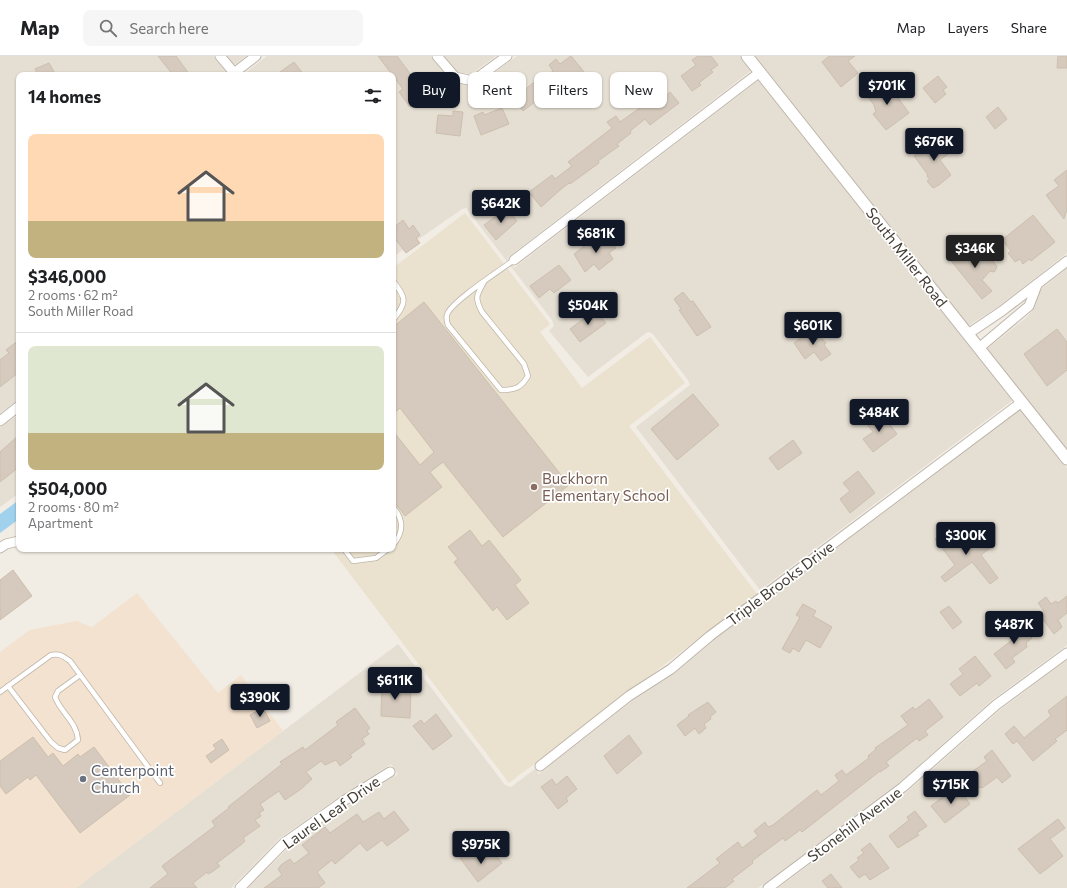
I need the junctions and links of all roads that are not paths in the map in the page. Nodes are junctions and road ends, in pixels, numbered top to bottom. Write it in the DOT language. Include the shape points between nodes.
graph roads {
  1 [pos="220,56"];
  2 [pos="256,56"];
  3 [pos="437,56"];
  4 [pos="506,56"];
  5 [pos="747,56"];
  6 [pos="233,72"];
  7 [pos="237,72"];
  8 [pos="760,72"];
  9 [pos="514,260"];
  10 [pos="1067,261"];
  11 [pos="484,282"];
  12 [pos="396,285"];
  13 [pos="1037,285"];
  14 [pos="1002,311"];
  15 [pos="396,316"];
  16 [pos="1011,322"];
  17 [pos="968,334"];
  18 [pos="979,348"];
  19 [pos="1022,402"];
  20 [pos="16,408"];
  21 [pos="0,421"];
  22 [pos="1067,459"];
  23 [pos="396,513"];
  24 [pos="396,541"];
  25 [pos="16,542"];
  26 [pos="0,548"];
  27 [pos="346,552"];
  28 [pos="384,552"];
  29 [pos="1067,652"];
  30 [pos="80,675"];
  31 [pos="8,686"];
  32 [pos="0,692"];
  33 [pos="540,766"];
  34 [pos="390,772"];
  35 [pos="160,783"];
  36 [pos="240,888"];
  37 [pos="768,888"];
  1 -- 6 [label="street"];
  2 -- 7 [label="street"];
  3 -- 4 [label="street" via="455,78 473,81"];
  5 -- 8 [label="street, South Miller Road"];
  8 -- 9 [label="street"];
  8 -- 17 [label="street, South Miller Road"];
  9 -- 11 [label="lane"];
  10 -- 13 [label="street"];
  11 -- 11 [label="lane" via="453,304 447,315 448,325 501,390 514,390 522,385 528,376 524,364 477,303 476,296"];
  12 -- 15 [label="lane" via="403,294 403,307"];
  13 -- 14 [label="street"];
  13 -- 16 [label="street" via="1029,306"];
  14 -- 16 [label="street"];
  14 -- 17 [label="street"];
  16 -- 18 [label="street"];
  17 -- 18 [label="street, South Miller Road"];
  18 -- 19 [label="street, South Miller Road"];
  19 -- 22 [label="street, South Miller Road"];
  19 -- 33 [label="street, Triple Brooks Drive" via="710,636 670,669 629,696"];
  20 -- 21 [label="street"];
  23 -- 24 [label="lane" via="401,523 401,534"];
  25 -- 26 [label="street"];
  27 -- 28 [label="lane" via="353,561 376,558"];
  29 -- 37 [label="street, Stonehill Avenue" via="996,705 903,787"];
  30 -- 31 [label="lane" via="70,661 57,653 43,660"];
  30 -- 31 [label="lane" via="58,691 55,697 77,732 78,740 65,750 51,742"];
  30 -- 35 [label="lane"];
  31 -- 32 [label="lane"];
  34 -- 36 [label="street, Laurel Leaf Drive" via="284,843"];
}
